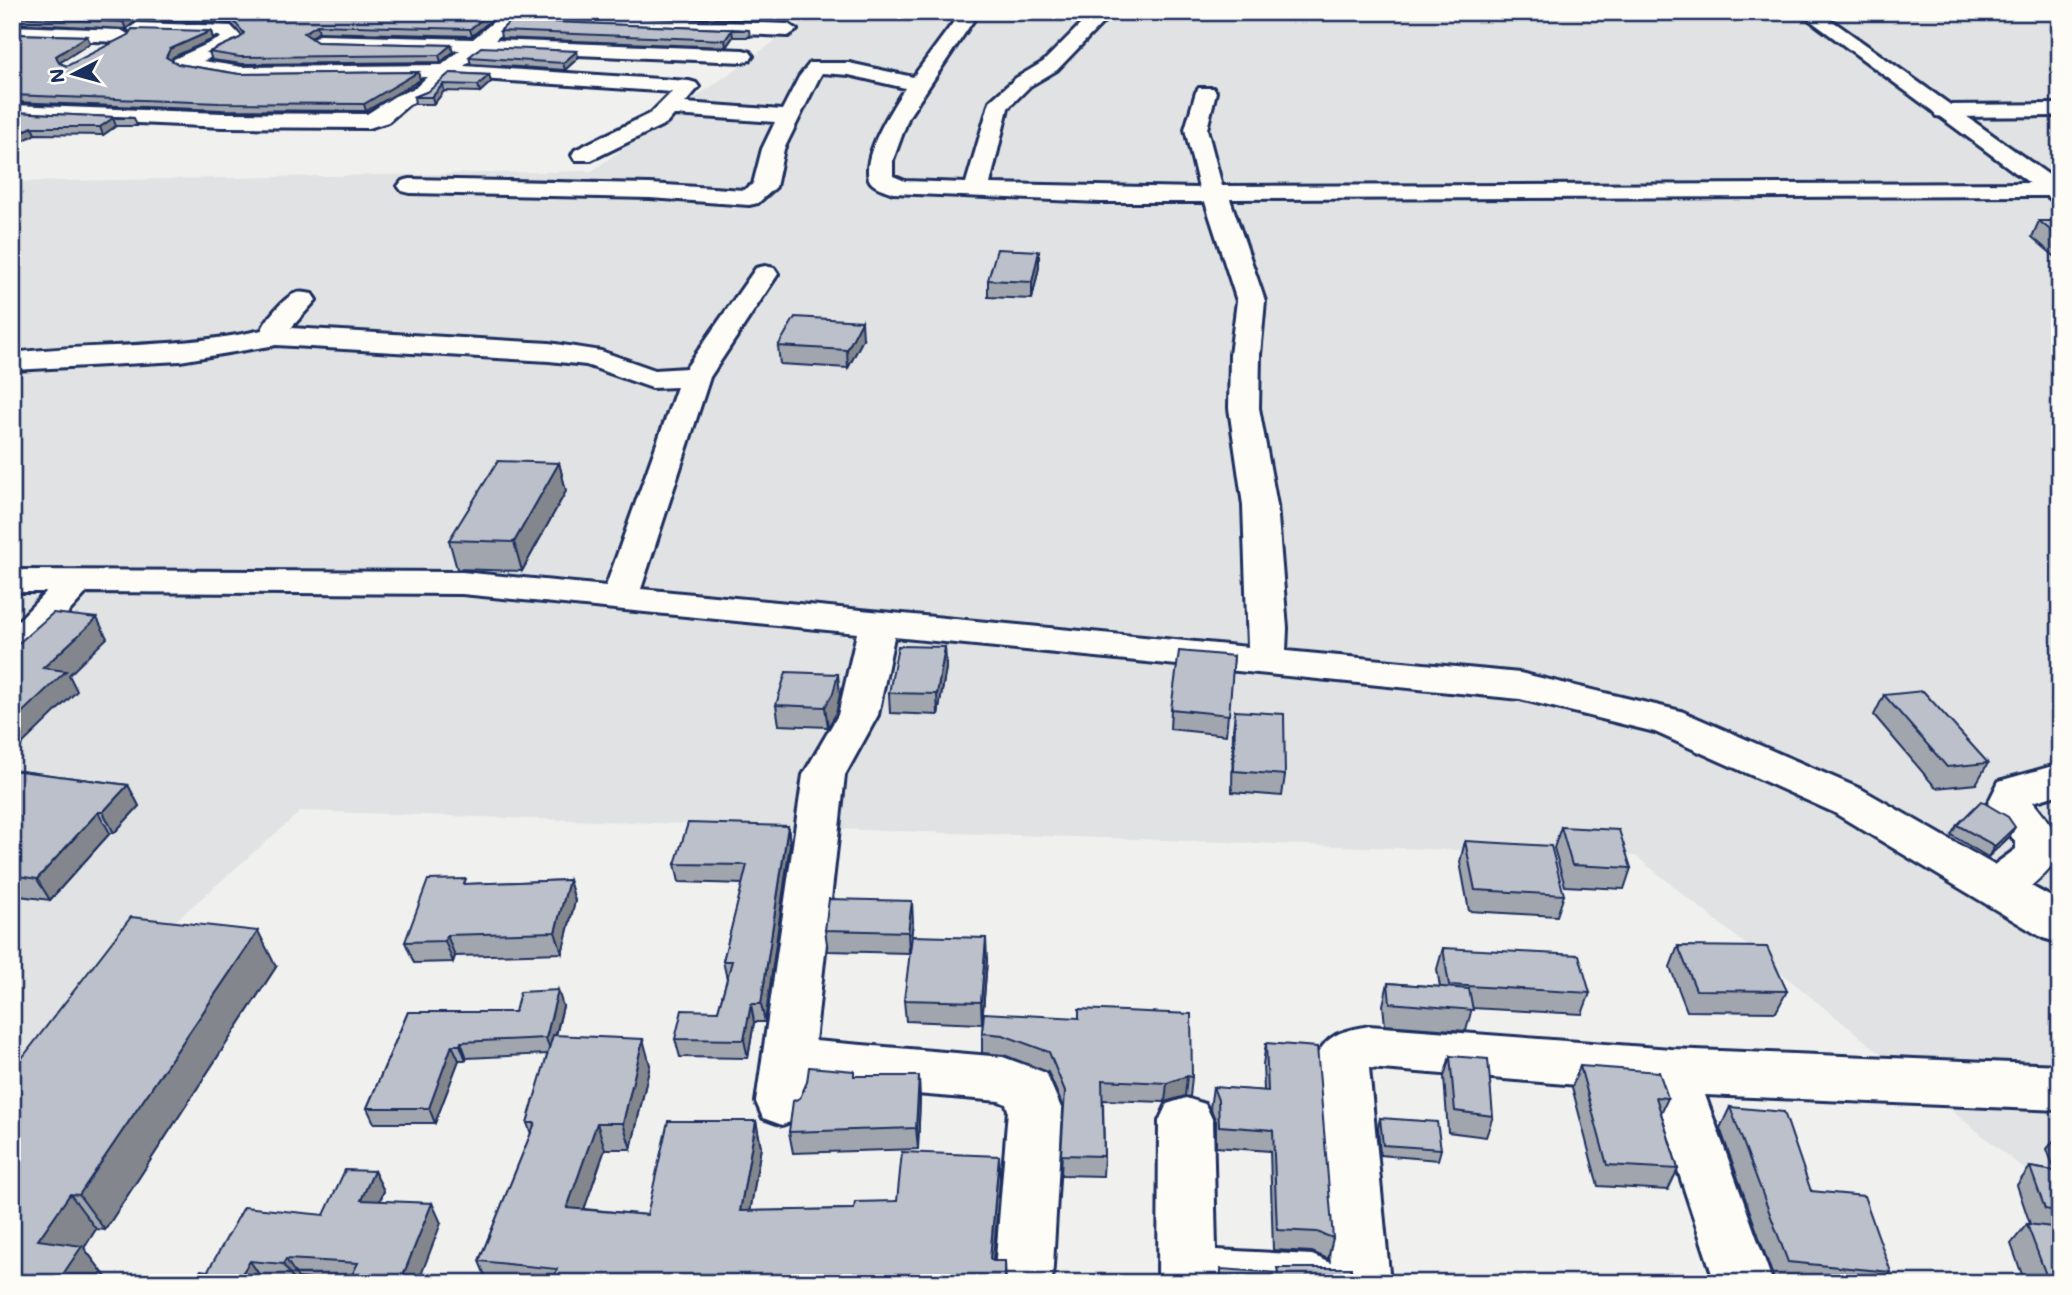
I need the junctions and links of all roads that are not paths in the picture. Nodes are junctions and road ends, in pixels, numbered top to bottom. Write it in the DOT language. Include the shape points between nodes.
graph roads {
  1 [pos="163,12"];
  2 [pos="1104,12"];
  3 [pos="1808,12"];
  4 [pos="970,13"];
  5 [pos="511,16"];
  6 [pos="789,21"];
  7 [pos="12,32"];
  8 [pos="129,33"];
  9 [pos="319,41"];
  10 [pos="475,45"];
  11 [pos="90,54"];
  12 [pos="743,56"];
  13 [pos="446,71"];
  14 [pos="920,85"];
  15 [pos="689,87"];
  16 [pos="1206,92"];
  17 [pos="209,99"];
  18 [pos="270,100"];
  19 [pos="402,100"];
  20 [pos="669,107"];
  21 [pos="2060,110"];
  22 [pos="1944,111"];
  23 [pos="17,114"];
  24 [pos="157,116"];
  25 [pos="789,117"];
  26 [pos="583,155"];
  27 [pos="410,186"];
  28 [pos="976,191"];
  29 [pos="2057,192"];
  30 [pos="1217,195"];
  31 [pos="765,274"];
  32 [pos="302,300"];
  33 [pos="276,336"];
  34 [pos="14,361"];
  35 [pos="695,377"];
  36 [pos="12,581"];
  37 [pos="78,582"];
  38 [pos="620,598"];
  39 [pos="878,624"];
  40 [pos="12,650"];
  41 [pos="1266,661"];
  42 [pos="2060,779"];
  43 [pos="1996,888"];
  44 [pos="2060,925"];
  45 [pos="1671,1071"];
  46 [pos="2060,1088"];
  47 [pos="1186,1121"];
  48 [pos="1187,1280"];
  49 [pos="1023,1283"];
  50 [pos="1312,1283"];
  51 [pos="1358,1283"];
  52 [pos="1744,1283"];
  1 -- 8 [label="street"];
  2 -- 28 [label="street" via="1050,66 1023,82 998,106"];
  3 -- 22 [label="street"];
  4 -- 14 [label="street"];
  5 -- 6 [label="street" via="542,22"];
  5 -- 10 [label="street"];
  6 -- 12 [label="street"];
  7 -- 8 [label="street"];
  8 -- 11 [label="street"];
  8 -- 13 [label="street" via="224,30 234,39 181,63 215,70"];
  9 -- 10 [label="street"];
  10 -- 12 [label="street"];
  10 -- 13 [label="street"];
  12 -- 15 [label="street"];
  13 -- 15 [label="street"];
  13 -- 19 [label="street" via="422,92"];
  14 -- 25 [label="street" via="849,69 817,67"];
  14 -- 28 [label="street" via="892,124 879,165 881,179 901,188"];
  15 -- 20 [label="street"];
  16 -- 30 [label="street" via="1196,129 1208,184"];
  17 -- 24 [label="street" via="186,99"];
  18 -- 19 [label="street"];
  19 -- 24 [label="street" via="369,121"];
  20 -- 25 [label="street"];
  20 -- 26 [label="street" via="659,118"];
  21 -- 22 [label="street"];
  22 -- 29 [label="street"];
  23 -- 24 [label="street"];
  25 -- 27 [label="street" via="773,149 764,187 749,198"];
  28 -- 30 [label="street"];
  29 -- 30 [label="street" via="1405,190"];
  30 -- 41 [label="street" via="1251,301 1244,408 1260,505"];
  31 -- 35 [label="street"];
  32 -- 33 [label="street" via="277,327"];
  33 -- 34 [label="street" via="144,354"];
  33 -- 35 [label="street" via="549,352 591,357 652,379"];
  35 -- 38 [label="street"];
  36 -- 37 [label="street"];
  37 -- 38 [label="street" via="462,583"];
  37 -- 40 [label="street"];
  38 -- 39 [label="street"];
  39 -- 41 [label="street"];
  39 -- 49 [label="street" via="858,715 824,775 785,1082 1003,1079 1027,1088 1035,1110"];
  41 -- 43 [label="street" via="1520,686 1667,721 1848,801"];
  42 -- 43 [label="street" via="2014,792 2010,803 2039,841 2038,856"];
  43 -- 44 [label="street"];
  45 -- 46 [label="street"];
  45 -- 51 [label="street" via="1369,1047 1351,1051 1341,1059 1362,1280"];
  45 -- 52 [label="street"];
  47 -- 48 [label="street"];
  48 -- 50 [label="street"];
}
